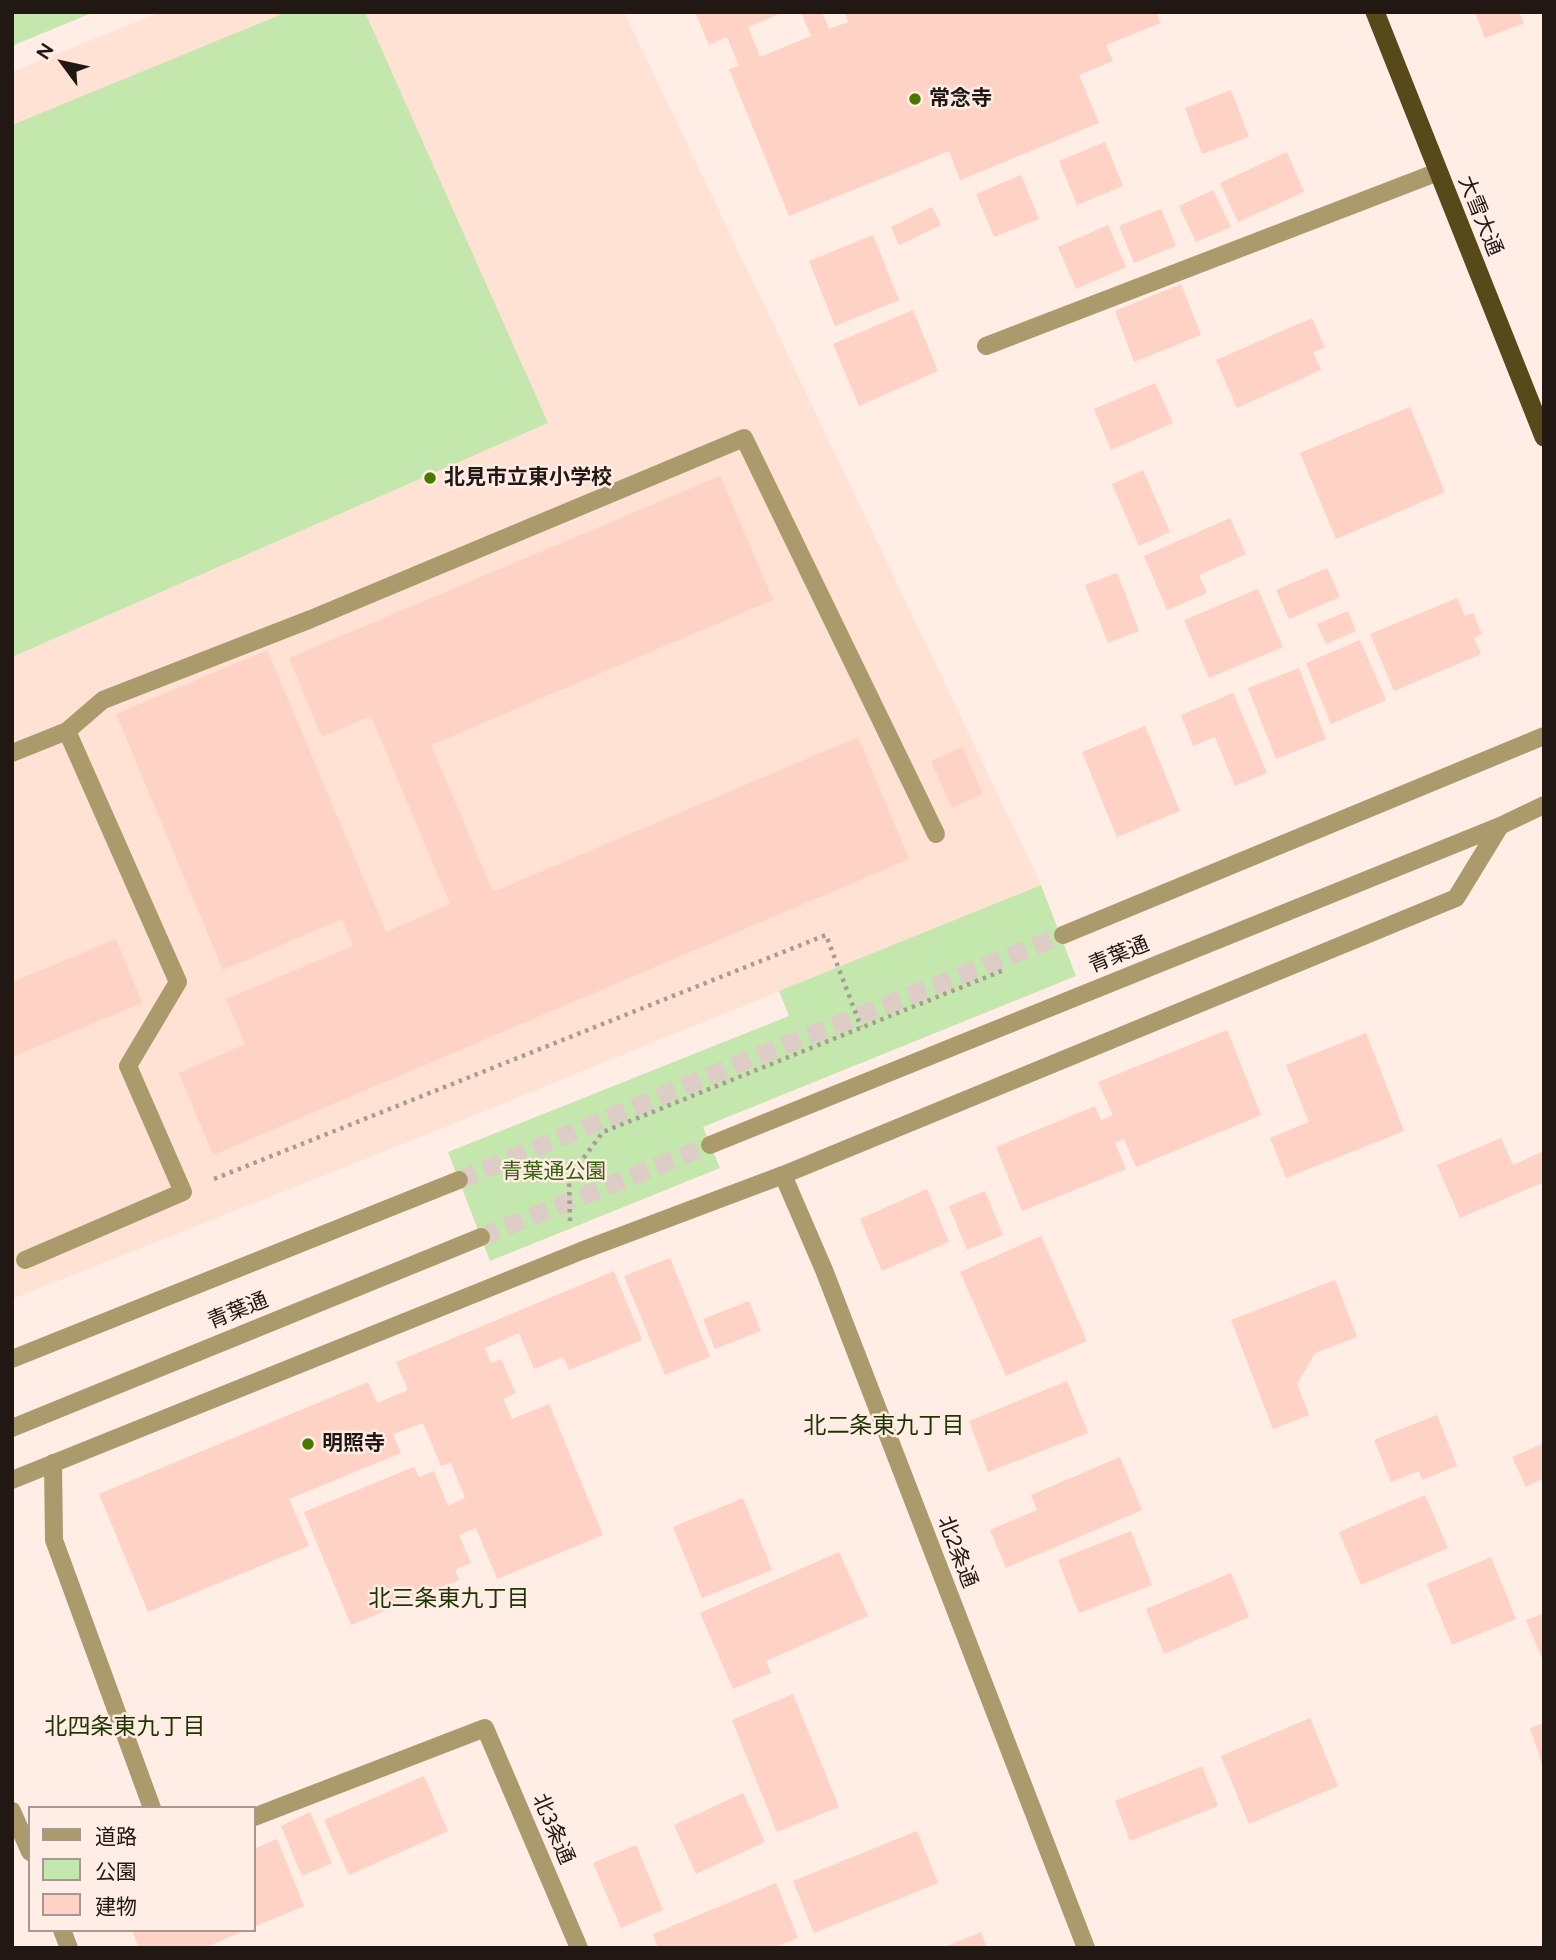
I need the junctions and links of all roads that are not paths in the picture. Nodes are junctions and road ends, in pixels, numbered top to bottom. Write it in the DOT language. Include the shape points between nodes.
graph roads {
  1 [pos="1375,12"];
  2 [pos="1438,172"];
  3 [pos="986,346"];
  4 [pos="1544,437"];
  5 [pos="67,732"];
  6 [pos="1544,736"];
  7 [pos="12,753"];
  8 [pos="1544,805"];
  9 [pos="1500,826"];
  10 [pos="936,834"];
  11 [pos="1063,935"];
  12 [pos="710,1145"];
  13 [pos="783,1175"];
  14 [pos="459,1180"];
  15 [pos="481,1237"];
  16 [pos="25,1260"];
  17 [pos="12,1359"];
  18 [pos="12,1428"];
  19 [pos="53,1463"];
  20 [pos="12,1480"];
  21 [pos="151,1806"];
  22 [pos="12,1811"];
  23 [pos="256,1816"];
  24 [pos="28,1847"];
  25 [pos="579,1948"];
  26 [pos="1086,1948"];
  1 -- 2 [label="highway, 大雪大通"];
  2 -- 3 [label="street"];
  2 -- 4 [label="highway, 大雪大通"];
  5 -- 7 [label="street"];
  5 -- 10 [label="street" via="103,700 311,619 744,438"];
  5 -- 16 [label="street" via="178,982 128,1066 183,1192"];
  6 -- 11 [label="street, 青葉通"];
  8 -- 9 [label="street, 青葉通"];
  9 -- 12 [label="street, 青葉通"];
  9 -- 13 [label="street" via="1456,898"];
  13 -- 19 [label="street"];
  13 -- 26 [label="street, 北2条通" via="824,1269"];
  14 -- 17 [label="street, 青葉通"];
  15 -- 18 [label="street, 青葉通"];
  19 -- 20 [label="street"];
  19 -- 21 [label="street" via="54,1540"];
  22 -- 24 [label="street"];
  23 -- 25 [label="street, 北3条通" via="485,1728"];
}
